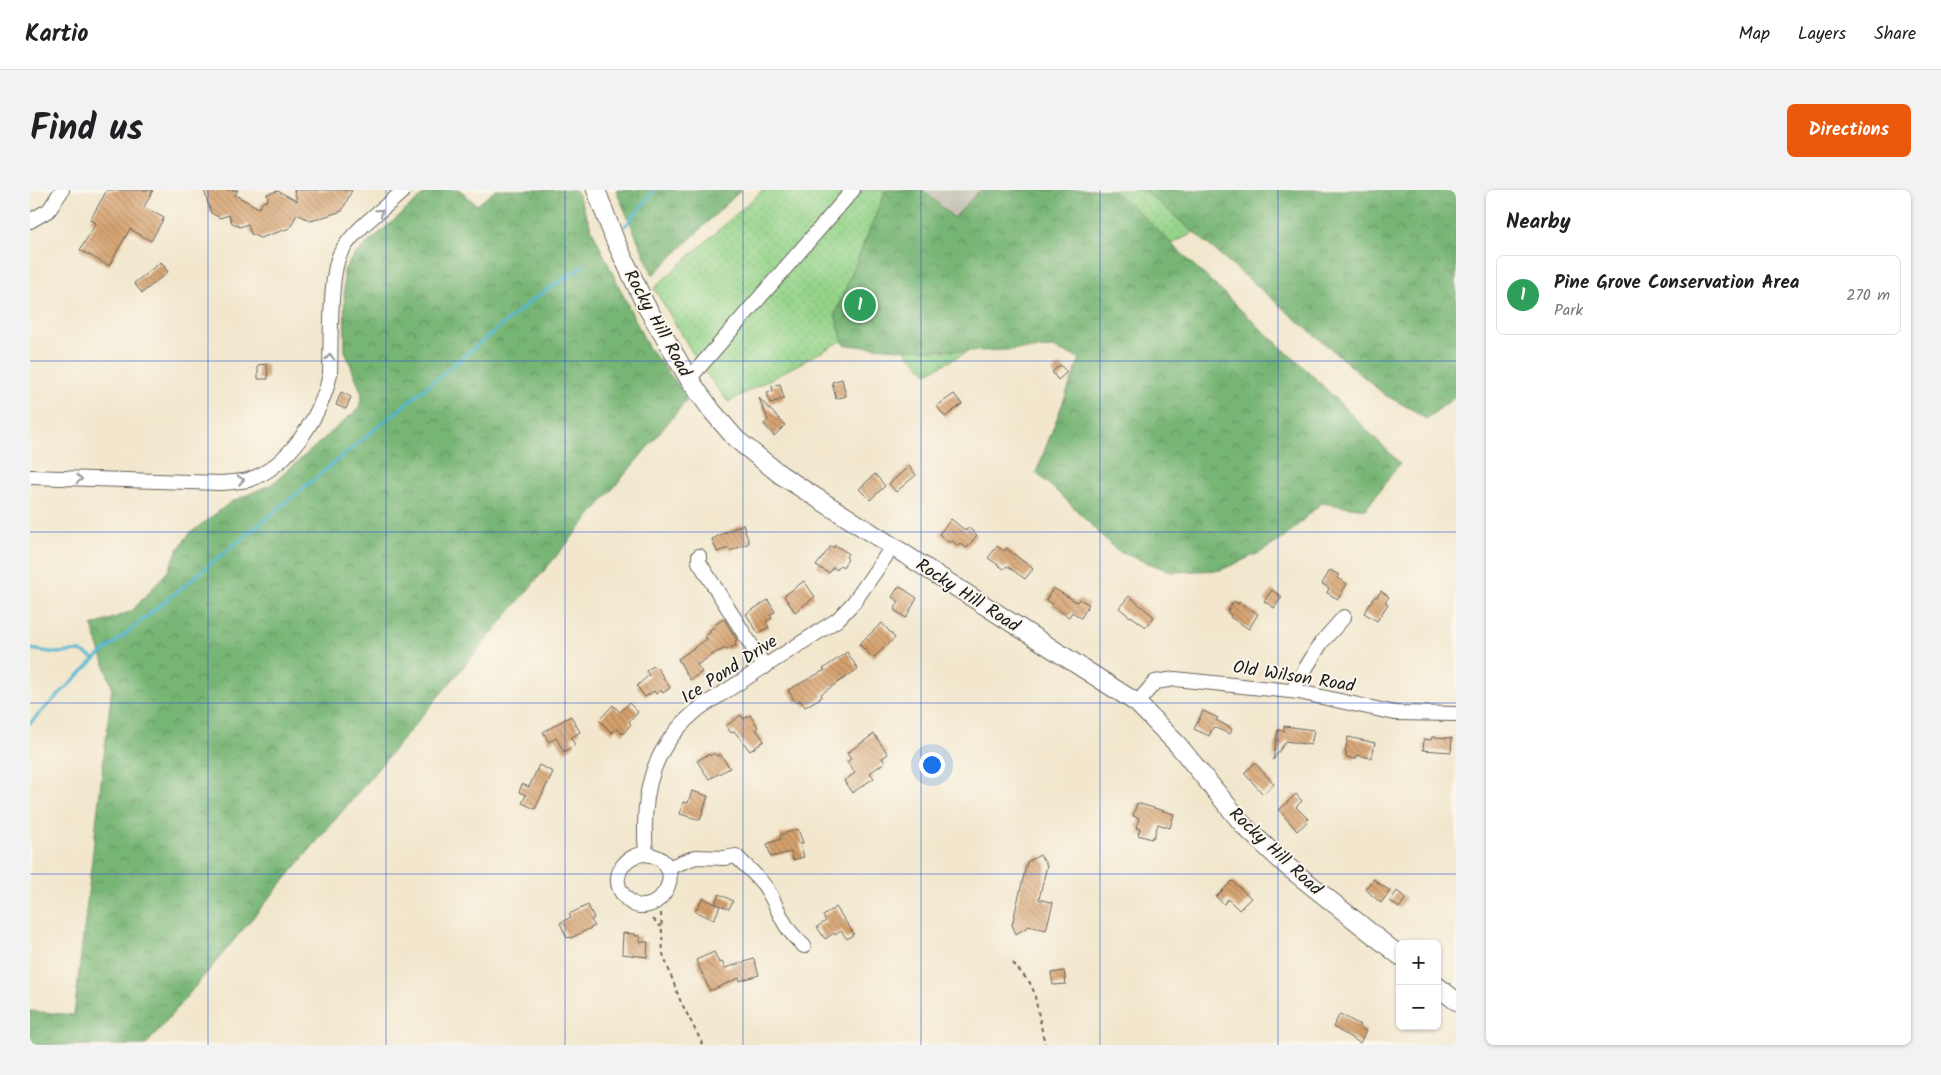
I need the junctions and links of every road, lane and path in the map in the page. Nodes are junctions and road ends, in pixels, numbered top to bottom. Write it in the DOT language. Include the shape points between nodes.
graph roads {
  1 [pos="62,190"];
  2 [pos="404,190"];
  3 [pos="596,190"];
  4 [pos="853,190"];
  5 [pos="30,221"];
  6 [pos="690,379"];
  7 [pos="30,477"];
  8 [pos="893,546"];
  9 [pos="699,556"];
  10 [pos="1344,617"];
  11 [pos="765,667"];
  12 [pos="1296,692"];
  13 [pos="1136,703"];
  14 [pos="1456,714"];
  15 [pos="646,854"];
  16 [pos="667,868"];
  17 [pos="662,898"];
  18 [pos="653,920"];
  19 [pos="661,927"];
  20 [pos="804,946"];
  21 [pos="1396,953"];
  22 [pos="1013,963"];
  23 [pos="1441,989"];
  24 [pos="1456,1001"];
  25 [pos="702,1045"];
  26 [pos="1045,1045"];
  1 -- 5 [label="street" via="49,210"];
  7 -- 2 [label="street, one-way" via="221,483 247,480 268,470 301,438 327,388 334,269 341,252 364,225"];
  3 -- 6 [label="main road, Rocky Hill Road" via="645,304"];
  4 -- 6 [label="street"];
  6 -- 8 [label="main road, Rocky Hill Road" via="712,411 750,451 781,475"];
  8 -- 11 [label="street, Ice Pond Drive" via="854,602 837,620"];
  8 -- 13 [label="main road, Rocky Hill Road"];
  9 -- 11 [label="street" via="698,562"];
  10 -- 12 [label="street" via="1321,643 1300,675"];
  11 -- 15 [label="street, Ice Pond Drive" via="691,715 662,750 652,771 646,797"];
  12 -- 13 [label="street, Old Wilson Road" via="1176,679 1155,682"];
  12 -- 14 [label="street, Old Wilson Road" via="1395,713"];
  13 -- 21 [label="main road, Rocky Hill Road" via="1178,745 1256,837"];
  15 -- 16 [label="street" via="658,858"];
  15 -- 17 [label="street" via="633,856 623,863 618,875 619,888 626,898 638,904 650,904"];
  16 -- 17 [label="street" via="669,884"];
  16 -- 20 [label="street" via="696,857 736,856 768,890 787,928"];
  17 -- 19 [label="path"];
  18 -- 19 [label="path"];
  19 -- 25 [label="path" via="663,954"];
  22 -- 26 [label="path" via="1034,992"];
  23 -- 24 [label="main road"];
}
